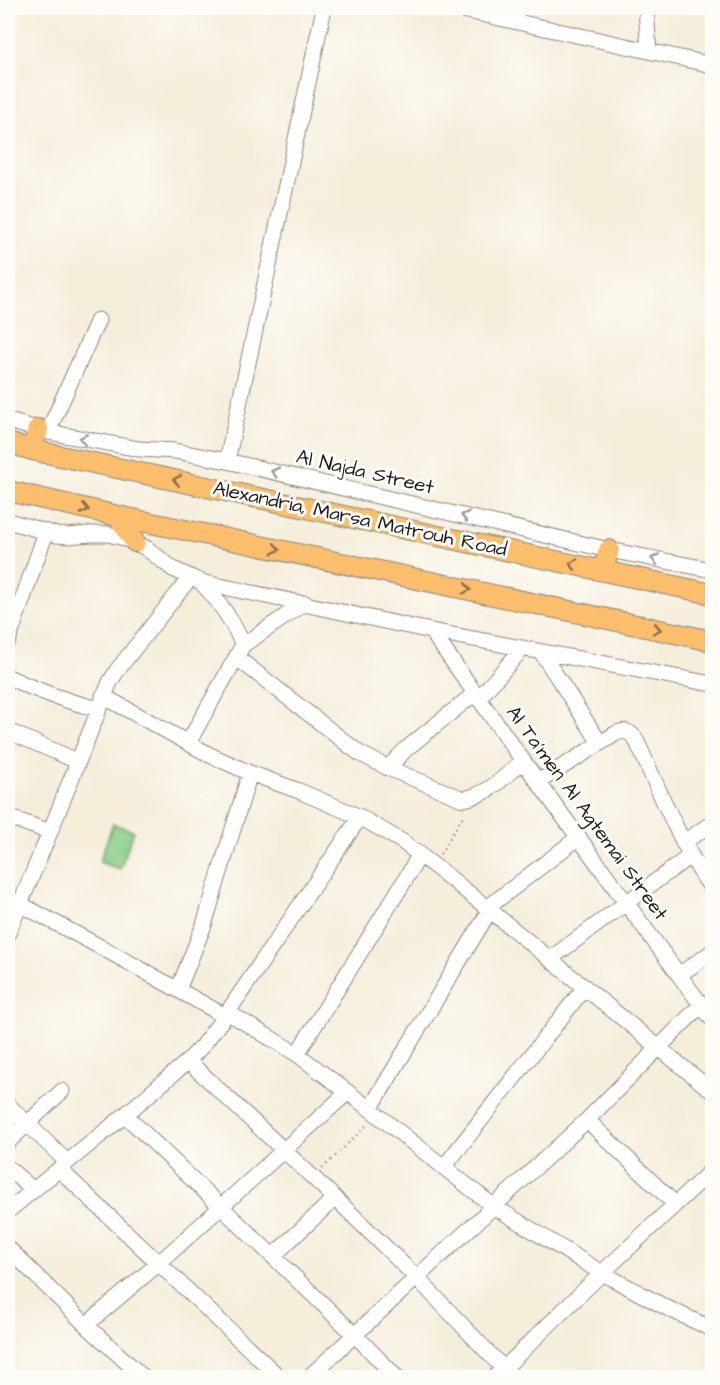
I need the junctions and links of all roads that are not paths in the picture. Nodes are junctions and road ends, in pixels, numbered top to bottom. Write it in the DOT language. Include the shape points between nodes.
graph roads {
  1 [pos="324,8"];
  2 [pos="454,8"];
  3 [pos="646,8"];
  4 [pos="650,51"];
  5 [pos="712,65"];
  6 [pos="98,320"];
  7 [pos="8,421"];
  8 [pos="43,431"];
  9 [pos="8,443"];
  10 [pos="32,450"];
  11 [pos="227,461"];
  12 [pos="8,491"];
  13 [pos="117,516"];
  14 [pos="8,521"];
  15 [pos="46,532"];
  16 [pos="135,542"];
  17 [pos="609,550"];
  18 [pos="603,570"];
  19 [pos="712,570"];
  20 [pos="196,580"];
  21 [pos="712,594"];
  22 [pos="305,603"];
  23 [pos="12,615"];
  24 [pos="431,631"];
  25 [pos="8,641"];
  26 [pos="712,641"];
  27 [pos="523,648"];
  28 [pos="239,651"];
  29 [pos="541,652"];
  30 [pos="8,677"];
  31 [pos="712,684"];
  32 [pos="476,696"];
  33 [pos="100,703"];
  34 [pos="8,731"];
  35 [pos="188,743"];
  36 [pos="600,743"];
  37 [pos="77,761"];
  38 [pos="523,761"];
  39 [pos="388,768"];
  40 [pos="250,772"];
  41 [pos="538,782"];
  42 [pos="8,817"];
  43 [pos="360,818"];
  44 [pos="712,823"];
  45 [pos="50,832"];
  46 [pos="579,837"];
  47 [pos="687,849"];
  48 [pos="420,854"];
  49 [pos="712,889"];
  50 [pos="626,903"];
  51 [pos="20,904"];
  52 [pos="489,909"];
  53 [pos="8,933"];
  54 [pos="712,952"];
  55 [pos="550,959"];
  56 [pos="679,975"];
  57 [pos="585,987"];
  58 [pos="178,990"];
  59 [pos="701,1005"];
  60 [pos="226,1014"];
  61 [pos="712,1019"];
  62 [pos="659,1048"];
  63 [pos="297,1054"];
  64 [pos="188,1060"];
  65 [pos="62,1091"];
  66 [pos="712,1091"];
  67 [pos="348,1092"];
  68 [pos="8,1105"];
  69 [pos="374,1112"];
  70 [pos="126,1115"];
  71 [pos="587,1120"];
  72 [pos="27,1124"];
  73 [pos="8,1142"];
  74 [pos="284,1150"];
  75 [pos="63,1166"];
  76 [pos="444,1167"];
  77 [pos="8,1168"];
  78 [pos="712,1170"];
  79 [pos="33,1190"];
  80 [pos="335,1198"];
  81 [pos="675,1204"];
  82 [pos="493,1206"];
  83 [pos="222,1207"];
  84 [pos="8,1211"];
  85 [pos="8,1248"];
  86 [pos="273,1256"];
  87 [pos="159,1263"];
  88 [pos="602,1273"];
  89 [pos="416,1277"];
  90 [pos="86,1325"];
  91 [pos="712,1328"];
  92 [pos="355,1335"];
  93 [pos="504,1374"];
  94 [pos="144,1377"];
  95 [pos="280,1377"];
  96 [pos="308,1377"];
  97 [pos="397,1377"];
  1 -- 11 [label="street"];
  2 -- 4 [label="street"];
  3 -- 4 [label="street"];
  4 -- 5 [label="street"];
  6 -- 8 [label="street"];
  7 -- 8 [label="street, Al Najda Street"];
  8 -- 10 [label="main road"];
  11 -- 8 [label="street, Al Najda Street, one-way"];
  9 -- 10 [label="main road, Alexandria, Marsa Matrouh Road"];
  18 -- 10 [label="main road, Alexandria, Marsa Matrouh Road, one-way"];
  17 -- 11 [label="street, Al Najda Street, one-way"];
  12 -- 13 [label="main road, one-way"];
  13 -- 16 [label="main road"];
  13 -- 26 [label="main road, one-way"];
  14 -- 15 [label="street"];
  15 -- 16 [label="street" via="68,536 107,534"];
  15 -- 23 [label="street"];
  16 -- 20 [label="street"];
  17 -- 18 [label="main road"];
  19 -- 17 [label="street, Al Najda Street, one-way"];
  18 -- 21 [label="main road, Alexandria, Marsa Matrouh Road"];
  20 -- 22 [label="street"];
  20 -- 28 [label="street" via="221,605 237,631"];
  20 -- 33 [label="street" via="118,669"];
  22 -- 24 [label="street"];
  22 -- 28 [label="street"];
  23 -- 25 [label="street"];
  24 -- 27 [label="street"];
  24 -- 32 [label="street, Al Ta'men Al Agtemai Street"];
  27 -- 29 [label="street"];
  27 -- 32 [label="street"];
  28 -- 35 [label="street"];
  28 -- 39 [label="street" via="346,744"];
  29 -- 31 [label="street"];
  29 -- 36 [label="street"];
  30 -- 33 [label="street" via="64,701"];
  32 -- 38 [label="street, Al Ta'men Al Agtemai Street"];
  32 -- 39 [label="street" via="406,749"];
  33 -- 35 [label="street"];
  33 -- 37 [label="street"];
  34 -- 37 [label="street"];
  35 -- 40 [label="street"];
  36 -- 41 [label="street"];
  36 -- 47 [label="street" via="620,732 635,737"];
  37 -- 45 [label="street"];
  38 -- 39 [label="street" via="483,794 463,800"];
  38 -- 41 [label="street, Al Ta'men Al Agtemai Street"];
  40 -- 43 [label="street"];
  40 -- 58 [label="street" via="204,925"];
  41 -- 46 [label="street, Al Ta'men Al Agtemai Street"];
  42 -- 45 [label="street"];
  43 -- 48 [label="street"];
  43 -- 60 [label="street"];
  44 -- 47 [label="street"];
  45 -- 51 [label="street"];
  46 -- 50 [label="street, Al Ta'men Al Agtemai Street"];
  46 -- 52 [label="street"];
  47 -- 49 [label="street"];
  47 -- 50 [label="street"];
  48 -- 52 [label="street"];
  48 -- 63 [label="street"];
  50 -- 55 [label="street"];
  50 -- 56 [label="street, Al Ta'men Al Agtemai Street"];
  51 -- 53 [label="street"];
  51 -- 58 [label="street"];
  52 -- 55 [label="street"];
  52 -- 69 [label="street"];
  54 -- 56 [label="street"];
  55 -- 57 [label="street"];
  56 -- 59 [label="street, Al Ta'men Al Agtemai Street"];
  57 -- 62 [label="street"];
  57 -- 76 [label="street"];
  58 -- 60 [label="street"];
  59 -- 61 [label="street, Al Ta'men Al Agtemai Street"];
  59 -- 62 [label="street"];
  60 -- 63 [label="street"];
  60 -- 64 [label="street"];
  62 -- 66 [label="street"];
  62 -- 71 [label="street"];
  63 -- 67 [label="street"];
  64 -- 70 [label="street"];
  64 -- 74 [label="street"];
  65 -- 72 [label="street"];
  67 -- 69 [label="street"];
  67 -- 74 [label="street"];
  68 -- 72 [label="street"];
  69 -- 76 [label="street"];
  70 -- 75 [label="street"];
  70 -- 83 [label="street"];
  71 -- 81 [label="street"];
  71 -- 82 [label="street"];
  72 -- 73 [label="street"];
  72 -- 75 [label="street"];
  74 -- 80 [label="street"];
  74 -- 83 [label="street"];
  75 -- 79 [label="street"];
  75 -- 87 [label="street"];
  76 -- 82 [label="street"];
  77 -- 79 [label="street"];
  78 -- 81 [label="street"];
  79 -- 84 [label="street"];
  80 -- 86 [label="street"];
  80 -- 89 [label="street"];
  81 -- 88 [label="street"];
  82 -- 88 [label="street"];
  82 -- 89 [label="street"];
  83 -- 86 [label="street"];
  83 -- 87 [label="street"];
  85 -- 90 [label="street"];
  86 -- 92 [label="street"];
  87 -- 90 [label="street"];
  87 -- 95 [label="street"];
  88 -- 91 [label="street"];
  88 -- 93 [label="street"];
  89 -- 92 [label="street"];
  89 -- 93 [label="street"];
  90 -- 94 [label="street"];
  92 -- 96 [label="street"];
  92 -- 97 [label="street"];
}
